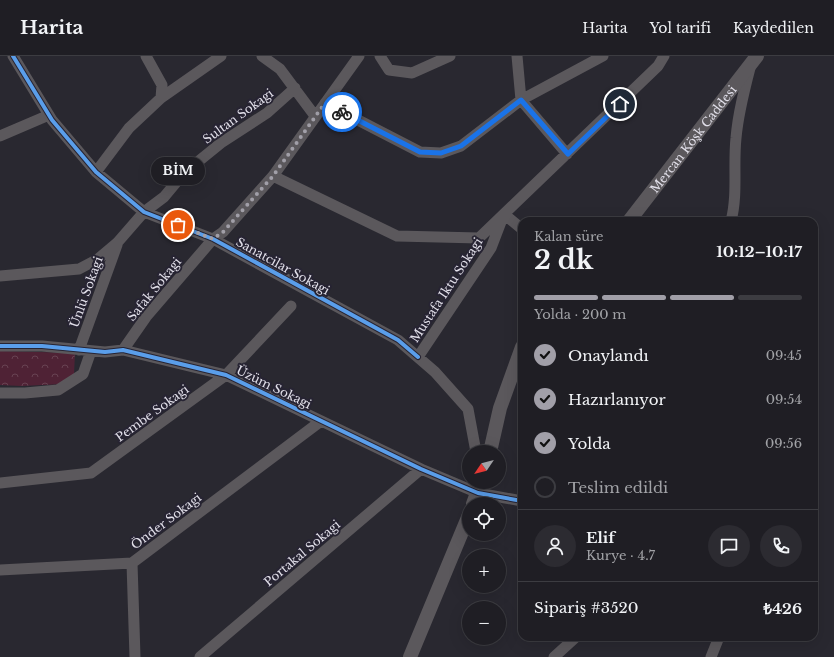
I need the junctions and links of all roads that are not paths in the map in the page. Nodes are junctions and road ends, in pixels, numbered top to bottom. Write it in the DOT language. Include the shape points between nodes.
graph roads {
  1 [pos="13,56"];
  2 [pos="146,56"];
  3 [pos="221,56"];
  4 [pos="262,56"];
  5 [pos="358,56"];
  6 [pos="380,56"];
  7 [pos="450,56"];
  8 [pos="517,56"];
  9 [pos="603,56"];
  10 [pos="664,56"];
  11 [pos="754,60"];
  12 [pos="295,88"];
  13 [pos="161,98"];
  14 [pos="521,100"];
  15 [pos="325,103"];
  16 [pos="48,115"];
  17 [pos="315,116"];
  18 [pos="0,136"];
  19 [pos="568,154"];
  20 [pos="96,172"];
  21 [pos="273,176"];
  22 [pos="144,212"];
  23 [pos="504,214"];
  24 [pos="632,217"];
  25 [pos="732,217"];
  26 [pos="518,226"];
  27 [pos="213,239"];
  28 [pos="117,243"];
  29 [pos="0,276"];
  30 [pos="290,306"];
  31 [pos="0,346"];
  32 [pos="79,350"];
  33 [pos="123,350"];
  34 [pos="91,351"];
  35 [pos="418,357"];
  36 [pos="518,358"];
  37 [pos="226,375"];
  38 [pos="0,393"];
  39 [pos="321,421"];
  40 [pos="475,445"];
  41 [pos="492,445"];
  42 [pos="421,469"];
  43 [pos="0,483"];
  44 [pos="477,490"];
  45 [pos="518,500"];
  46 [pos="462,532"];
  47 [pos="132,563"];
  48 [pos="0,570"];
  49 [pos="572,641"];
  50 [pos="717,641"];
  51 [pos="135,657"];
  52 [pos="200,657"];
  53 [pos="410,657"];
  54 [pos="554,657"];
  55 [pos="711,657"];
  1 -- 16 [label="street, Sanatcilar Sokagi"];
  2 -- 13 [label="street" via="162,85"];
  3 -- 13 [label="street"];
  4 -- 12 [label="street" via="280,68"];
  5 -- 15 [label="street, Safak Sokagi"];
  6 -- 7 [label="street" via="389,70 412,73"];
  8 -- 14 [label="street"];
  9 -- 14 [label="street"];
  10 -- 19 [label="street, Mustafa Iktu Sokagi" via="658,66"];
  11 -- 24 [label="street, Mercan Köşk Caddesi"];
  11 -- 25 [label="street" via="743,96 736,138 735,206"];
  12 -- 17 [label="street"];
  12 -- 22 [label="street, Sultan Sokagi" via="267,113 221,143 184,173 164,197"];
  13 -- 20 [label="street" via="129,128"];
  14 -- 15 [label="street" via="461,146 441,153 420,152"];
  14 -- 19 [label="street"];
  15 -- 17 [label="street, Safak Sokagi"];
  16 -- 18 [label="street"];
  16 -- 20 [label="street, Sanatcilar Sokagi"];
  17 -- 21 [label="street, Safak Sokagi"];
  19 -- 23 [label="street, Mustafa Iktu Sokagi"];
  20 -- 22 [label="street, Sanatcilar Sokagi"];
  21 -- 23 [label="street, Mustafa Iktu Sokagi" via="397,236 478,238"];
  21 -- 27 [label="street, Safak Sokagi" via="223,232"];
  22 -- 27 [label="street, Sanatcilar Sokagi"];
  22 -- 28 [label="street, Sultan Sokagi"];
  23 -- 26 [label="street"];
  23 -- 35 [label="street, Mustafa Iktu Sokagi" via="491,248"];
  27 -- 33 [label="street, Safak Sokagi" via="146,317"];
  27 -- 35 [label="street, Sanatcilar Sokagi" via="398,340"];
  28 -- 29 [label="street" via="98,259 79,269"];
  28 -- 32 [label="street, Ünlü Sokagi"];
  30 -- 37 [label="street, Pembe Sokagi"];
  31 -- 32 [label="street, Üzüm Sokagi" via="42,346"];
  32 -- 34 [label="street, Üzüm Sokagi"];
  33 -- 34 [label="street, Üzüm Sokagi"];
  33 -- 37 [label="street, Üzüm Sokagi"];
  34 -- 38 [label="street" via="84,374 58,390"];
  35 -- 40 [label="street, Sanatcilar Sokagi" via="435,372 468,410"];
  36 -- 41 [label="street" via="500,408"];
  37 -- 39 [label="street, Üzüm Sokagi"];
  37 -- 43 [label="street, Pembe Sokagi" via="91,473"];
  39 -- 42 [label="street, Üzüm Sokagi"];
  39 -- 47 [label="street, Önder Sokagi"];
  42 -- 44 [label="street, Üzüm Sokagi"];
  42 -- 52 [label="street, Portakal Sokagi"];
  44 -- 45 [label="street, Üzüm Sokagi"];
  46 -- 53 [label="street"];
  47 -- 48 [label="street, Önder Sokagi"];
  47 -- 51 [label="street"];
  49 -- 54 [label="street"];
  50 -- 55 [label="street"];
}
